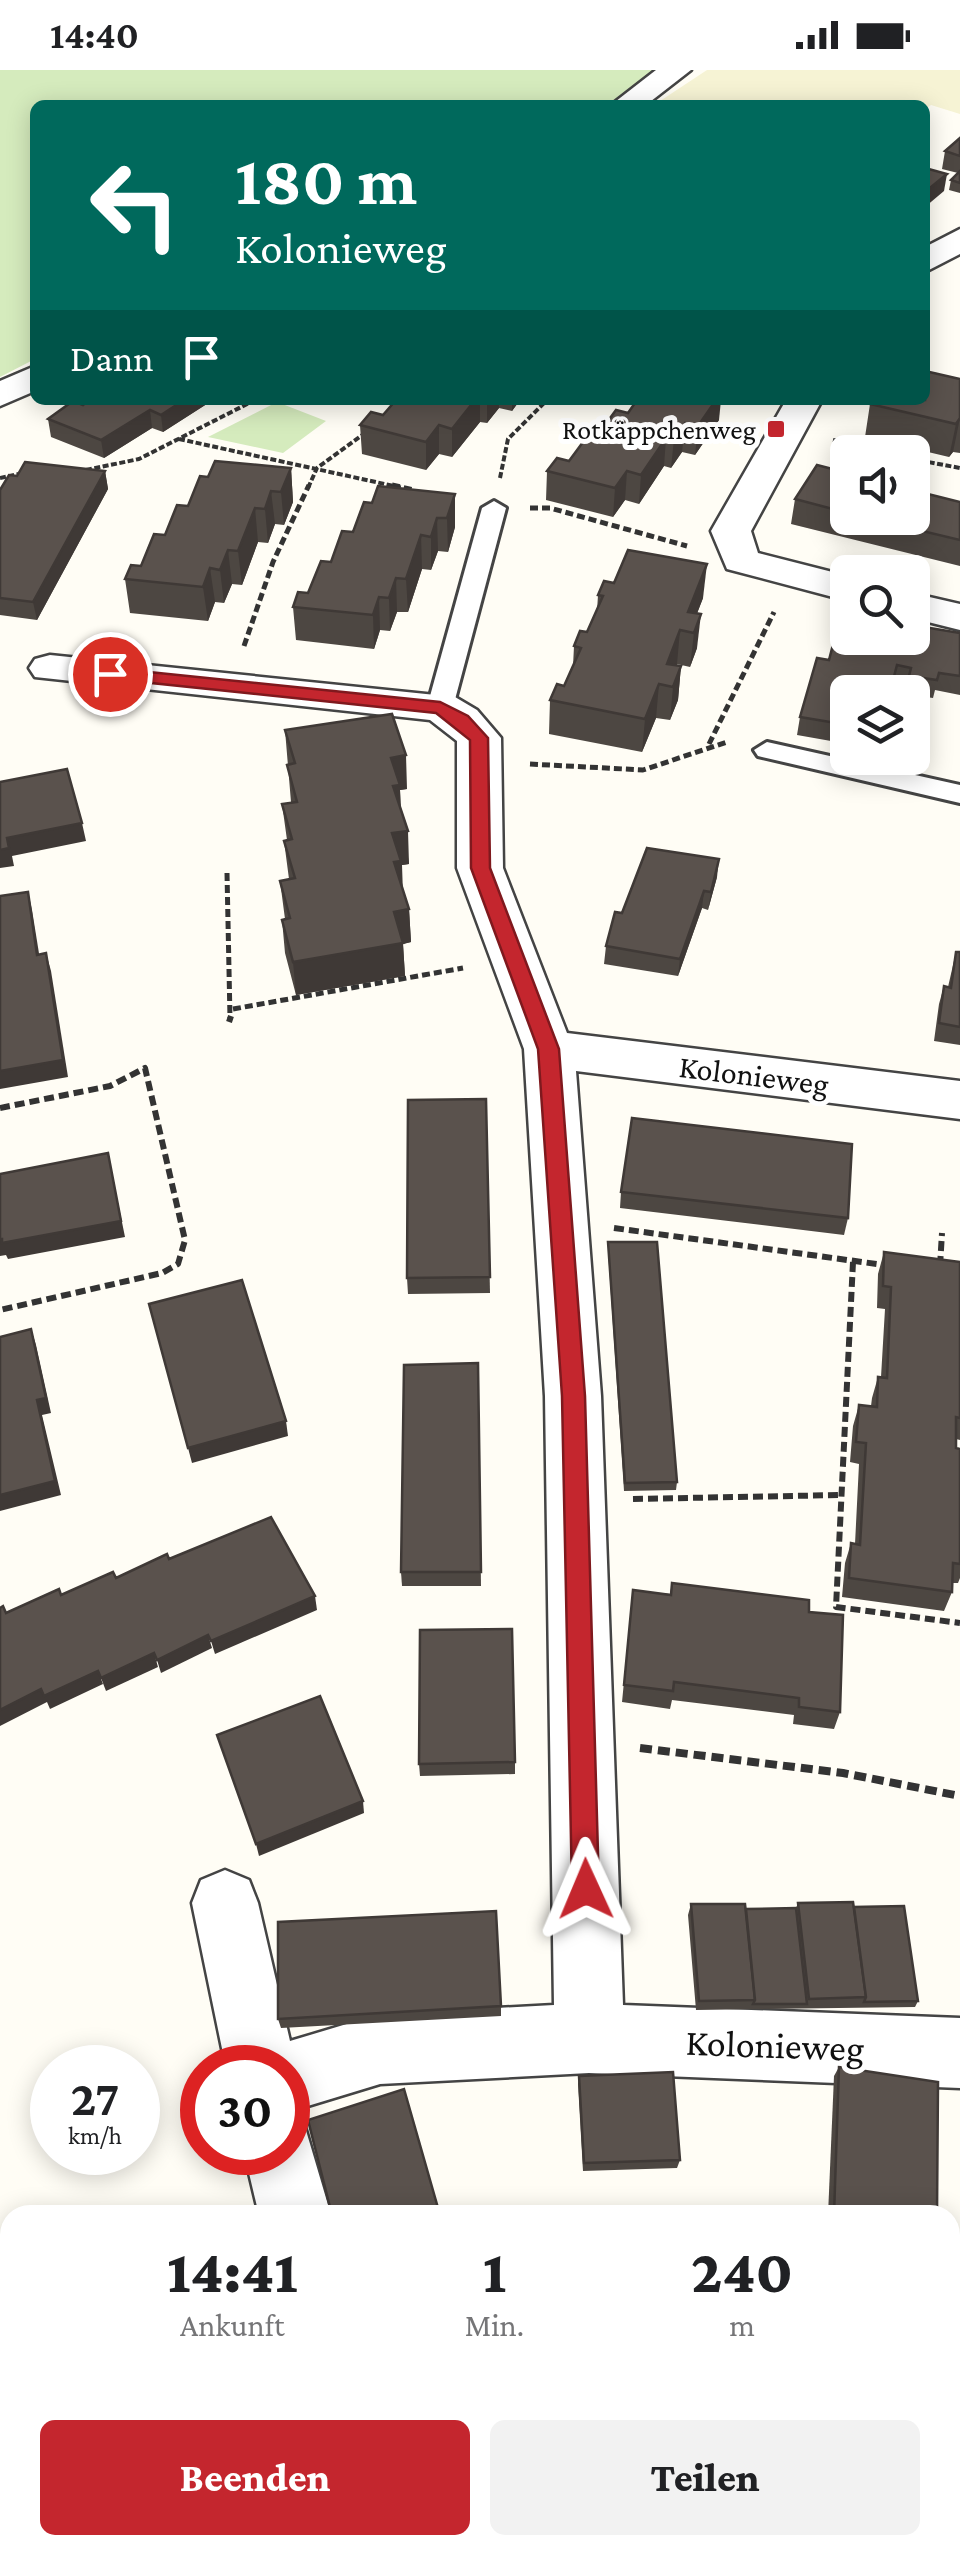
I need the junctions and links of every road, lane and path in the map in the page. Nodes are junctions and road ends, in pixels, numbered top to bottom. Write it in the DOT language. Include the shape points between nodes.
graph roads {
  1 [pos="676,70"];
  2 [pos="633,100"];
  3 [pos="960,239"];
  4 [pos="930,259"];
  5 [pos="30,380"];
  6 [pos="0,395"];
  7 [pos="245,405"];
  8 [pos="542,405"];
  9 [pos="801,405"];
  10 [pos="380,422"];
  11 [pos="179,439"];
  12 [pos="930,462"];
  13 [pos="316,468"];
  14 [pos="960,468"];
  15 [pos="72,472"];
  16 [pos="41,473"];
  17 [pos="0,478"];
  18 [pos="494,508"];
  19 [pos="741,561"];
  20 [pos="791,576"];
  21 [pos="830,585"];
  22 [pos="930,610"];
  23 [pos="960,617"];
  24 [pos="50,668"];
  25 [pos="231,686"];
  26 [pos="440,708"];
  27 [pos="708,745"];
  28 [pos="766,750"];
  29 [pos="479,762"];
  30 [pos="960,794"];
  31 [pos="227,872"];
  32 [pos="511,959"];
  33 [pos="233,1009"];
  34 [pos="229,1022"];
  35 [pos="548,1049"];
  36 [pos="960,1100"];
  37 [pos="0,1108"];
  38 [pos="561,1220"];
  39 [pos="942,1233"];
  40 [pos="853,1262"];
  41 [pos="888,1266"];
  42 [pos="922,1270"];
  43 [pos="940,1272"];
  44 [pos="950,1273"];
  45 [pos="0,1310"];
  46 [pos="842,1496"];
  47 [pos="576,1500"];
  48 [pos="960,1623"];
  49 [pos="582,1740"];
  50 [pos="960,1796"];
  51 [pos="225,1903"];
  52 [pos="589,2038"];
  53 [pos="256,2045"];
  54 [pos="960,2052"];
  55 [pos="310,2070"];
  56 [pos="285,2175"];
  57 [pos="293,2205"];
  1 -- 2 [label="street"];
  3 -- 4 [label="street"];
  5 -- 6 [label="street"];
  7 -- 11 [label="path"];
  8 -- 18 [label="path" via="508,439"];
  9 -- 19 [label="street" via="731,531"];
  10 -- 13 [label="path"];
  11 -- 13 [label="path"];
  11 -- 15 [label="path" via="139,459"];
  12 -- 14 [label="path"];
  13 -- 18 [label="path"];
  13 -- 25 [label="path" via="273,562"];
  16 -- 17 [label="path"];
  18 -- 19 [label="path" via="550,508"];
  18 -- 26 [label="lane"];
  19 -- 20 [label="street"];
  20 -- 21 [label="street"];
  20 -- 27 [label="path"];
  22 -- 23 [label="street"];
  24 -- 25 [label="street"];
  25 -- 26 [label="street"];
  26 -- 29 [label="street" via="479,738"];
  27 -- 28 [label="path" via="730,741"];
  27 -- 29 [label="path" via="643,770"];
  28 -- 30 [label="lane"];
  29 -- 32 [label="street" via="480,868"];
  31 -- 33 [label="path"];
  32 -- 33 [label="path"];
  32 -- 35 [label="street"];
  33 -- 34 [label="path"];
  35 -- 36 [label="street, Kolonieweg"];
  35 -- 38 [label="street"];
  37 -- 45 [label="path" via="110,1086 145,1068 185,1240 178,1264 162,1273"];
  38 -- 40 [label="path"];
  38 -- 47 [label="street"];
  39 -- 43 [label="path"];
  40 -- 41 [label="path"];
  40 -- 46 [label="path"];
  42 -- 43 [label="path"];
  43 -- 44 [label="path"];
  46 -- 47 [label="path"];
  46 -- 48 [label="path" via="836,1608"];
  47 -- 49 [label="street"];
  49 -- 50 [label="path" via="843,1773"];
  49 -- 52 [label="street"];
  51 -- 53 [label="street"];
  52 -- 54 [label="street, Kolonieweg"];
  52 -- 55 [label="street, Kolonieweg" via="380,2049"];
  56 -- 57 [label="street"];
}
